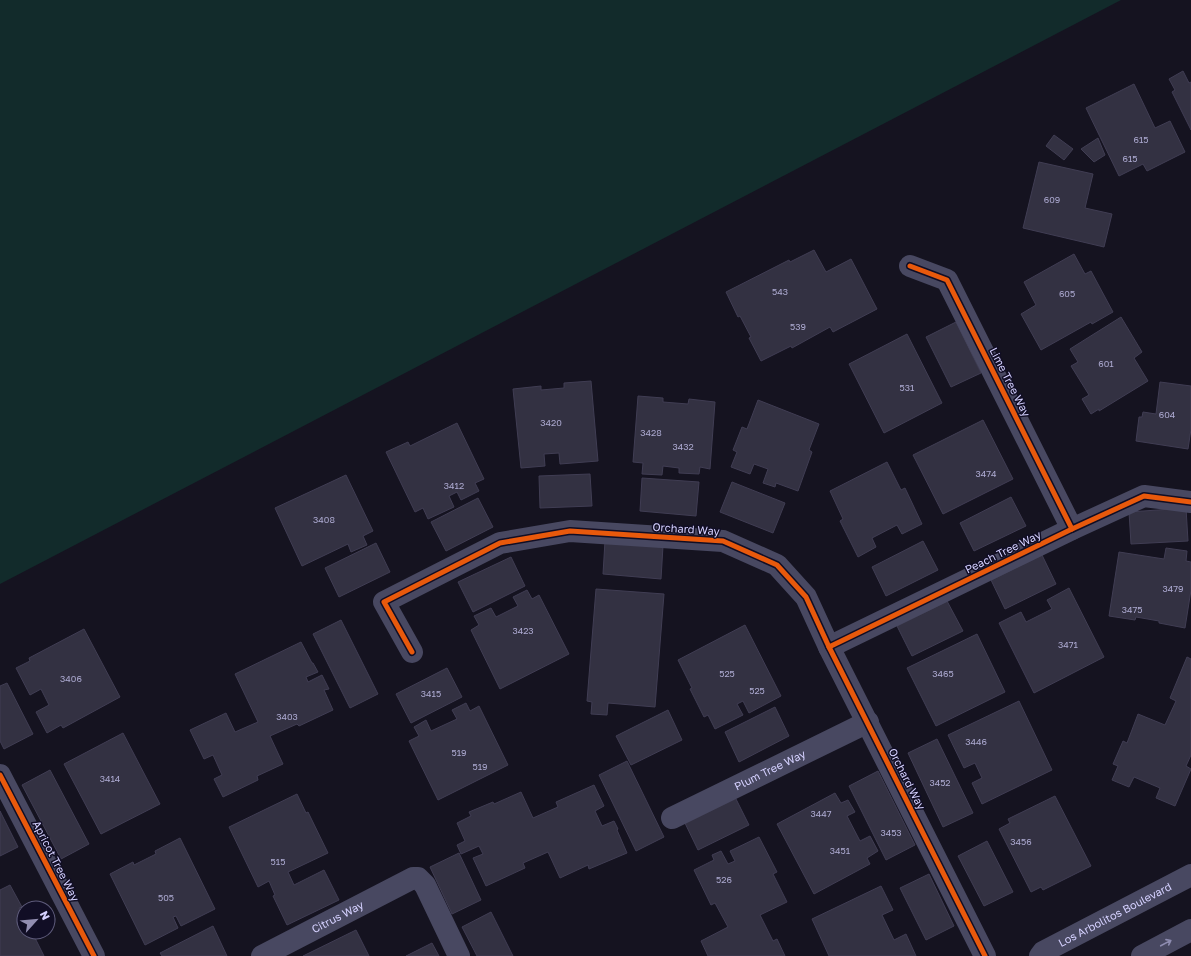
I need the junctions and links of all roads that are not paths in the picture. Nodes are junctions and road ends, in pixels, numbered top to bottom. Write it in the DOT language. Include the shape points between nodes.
graph roads {
  1 [pos="910,266"];
  2 [pos="1191,502"];
  3 [pos="1072,530"];
  4 [pos="829,647"];
  5 [pos="412,652"];
  6 [pos="868,722"];
  7 [pos="0,775"];
  8 [pos="672,818"];
  9 [pos="1191,875"];
  10 [pos="1191,930"];
  11 [pos="94,956"];
  12 [pos="262,956"];
  13 [pos="459,956"];
  14 [pos="985,956"];
  15 [pos="1040,956"];
  16 [pos="1142,956"];
  1 -- 3 [label="street, Lime Tree Way" via="948,280"];
  2 -- 3 [label="street, Peach Tree Way" via="1144,496"];
  3 -- 4 [label="street, Peach Tree Way"];
  4 -- 5 [label="street, Orchard Way" via="806,597 777,564 723,541 570,531 500,543 384,602"];
  4 -- 6 [label="street, Orchard Way"];
  6 -- 8 [label="street, Plum Tree Way"];
  6 -- 14 [label="street, Orchard Way"];
  7 -- 11 [label="street, Apricot Tree Way"];
  9 -- 15 [label="street, Los Arbolitos Boulevard" via="1043,952"];
  16 -- 10 [label="street, one-way"];
  12 -- 13 [label="street, Citrus Way" via="413,878 418,878 425,885"];
}
